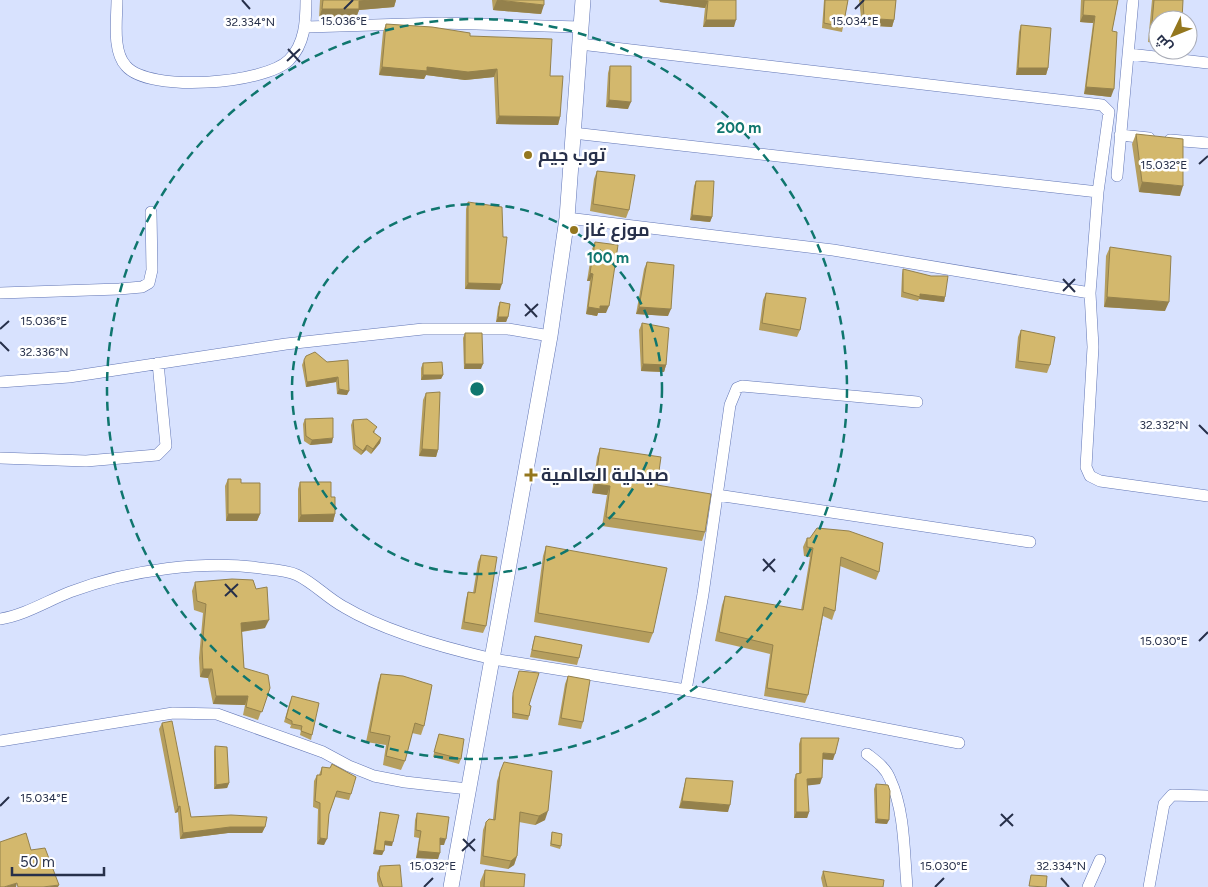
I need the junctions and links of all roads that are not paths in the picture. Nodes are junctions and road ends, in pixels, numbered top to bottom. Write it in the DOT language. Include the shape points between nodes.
graph roads {
  1 [pos="117,0"];
  2 [pos="306,0"];
  3 [pos="582,0"];
  4 [pos="1134,0"];
  5 [pos="306,26"];
  6 [pos="580,27"];
  7 [pos="580,44"];
  8 [pos="1128,54"];
  9 [pos="1208,63"];
  10 [pos="573,133"];
  11 [pos="1120,135"];
  12 [pos="1208,143"];
  13 [pos="1117,176"];
  14 [pos="1098,192"];
  15 [pos="151,212"];
  16 [pos="566,218"];
  17 [pos="0,293"];
  18 [pos="1090,293"];
  19 [pos="550,336"];
  20 [pos="158,363"];
  21 [pos="0,382"];
  22 [pos="917,402"];
  23 [pos="0,458"];
  24 [pos="717,495"];
  25 [pos="1208,496"];
  26 [pos="1030,542"];
  27 [pos="0,619"];
  28 [pos="493,659"];
  29 [pos="686,690"];
  30 [pos="0,741"];
  31 [pos="959,743"];
  32 [pos="867,754"];
  33 [pos="468,788"];
  34 [pos="1208,796"];
  35 [pos="1100,860"];
  36 [pos="451,887"];
  37 [pos="907,887"];
  38 [pos="1088,887"];
  39 [pos="1149,887"];
  1 -- 5 [label="street" via="120,57 137,76 161,81 232,80 279,68 296,52"];
  2 -- 5 [label="street"];
  3 -- 6 [label="street"];
  4 -- 8 [label="street"];
  5 -- 6 [label="street" via="442,23"];
  6 -- 7 [label="street"];
  7 -- 10 [label="street"];
  7 -- 14 [label="street" via="1102,105 1109,112"];
  8 -- 9 [label="street"];
  8 -- 11 [label="street"];
  10 -- 14 [label="street"];
  10 -- 16 [label="street"];
  11 -- 12 [label="street"];
  11 -- 13 [label="street"];
  14 -- 18 [label="street"];
  15 -- 17 [label="street" via="152,270 149,283 142,287"];
  16 -- 18 [label="street" via="833,250"];
  16 -- 19 [label="street"];
  18 -- 25 [label="street" via="1093,347 1086,467 1090,476 1100,482"];
  19 -- 20 [label="street" via="508,330 423,329 286,344"];
  19 -- 28 [label="street" via="506,568"];
  20 -- 21 [label="street" via="69,378"];
  20 -- 23 [label="street" via="166,446 157,455 86,461"];
  22 -- 24 [label="street" via="737,388 730,405"];
  24 -- 26 [label="street"];
  24 -- 29 [label="street"];
  27 -- 28 [label="street" via="108,581 183,566 255,567 296,575 343,607 375,623 463,653"];
  28 -- 29 [label="street"];
  28 -- 33 [label="street"];
  29 -- 31 [label="street"];
  30 -- 33 [label="street" via="172,713 217,714 310,747 374,776"];
  32 -- 37 [label="street" via="881,765 890,779 900,821"];
  33 -- 36 [label="street"];
  34 -- 39 [label="street" via="1172,795 1164,804"];
  35 -- 38 [label="street"];
}
